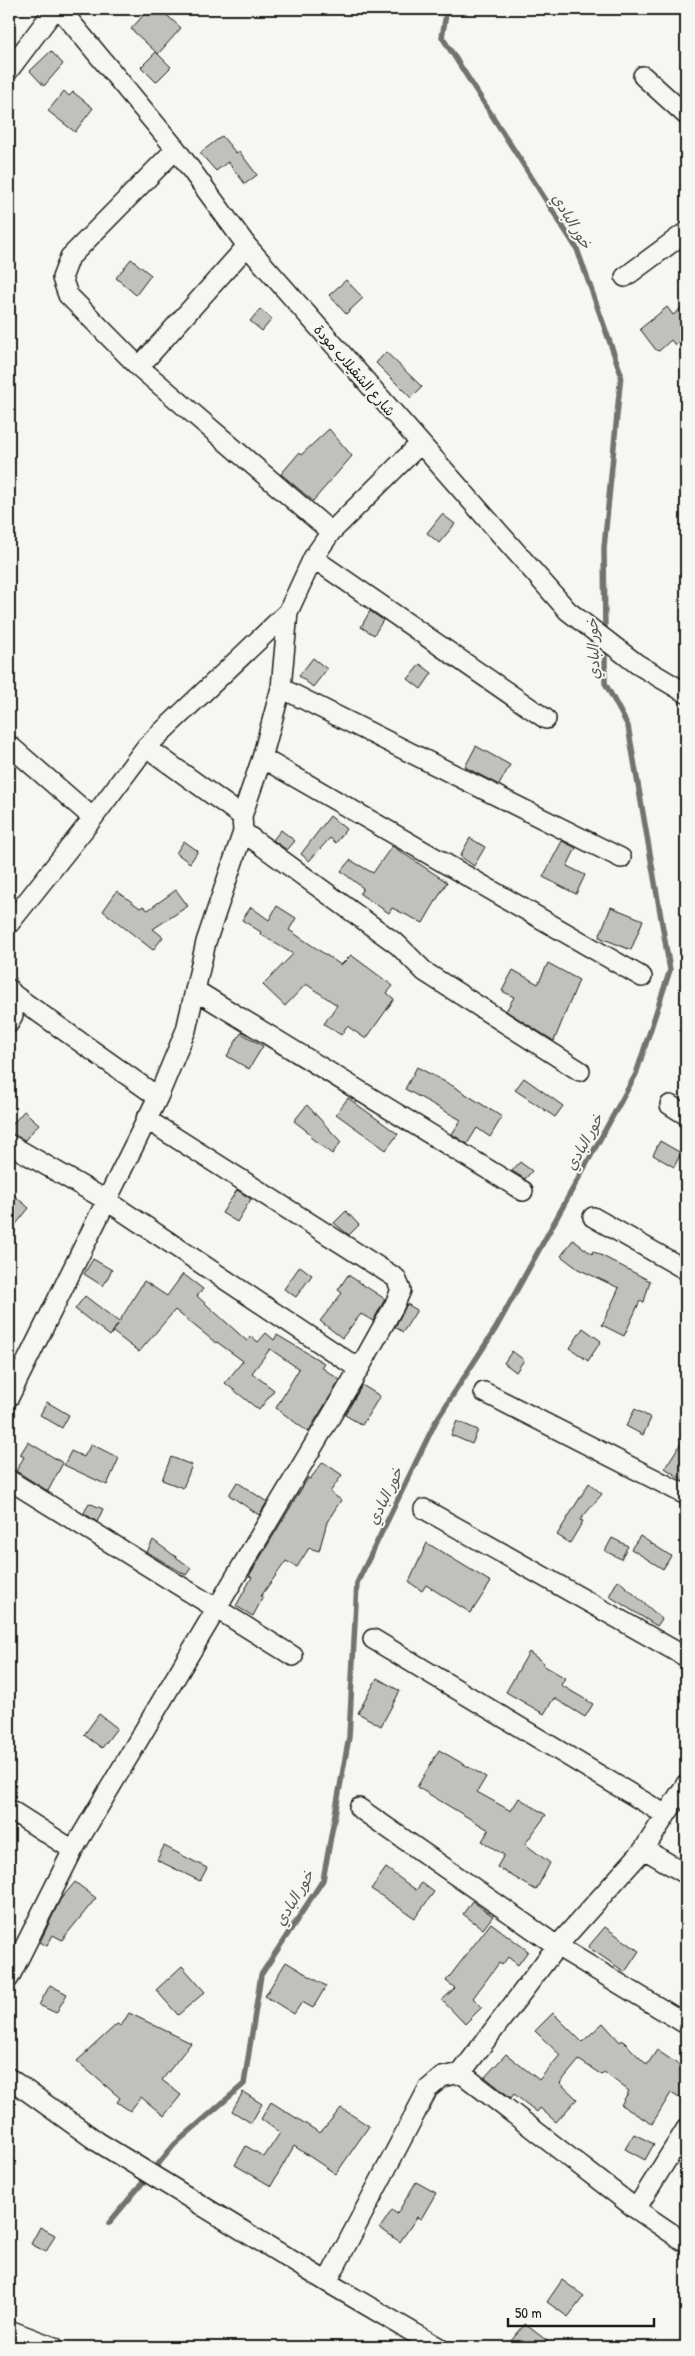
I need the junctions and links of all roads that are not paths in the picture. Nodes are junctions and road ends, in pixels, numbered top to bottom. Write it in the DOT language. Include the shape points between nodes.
graph roads {
  1 [pos="55,9"];
  2 [pos="60,9"];
  3 [pos="9,70"];
  4 [pos="643,76"];
  5 [pos="686,115"];
  6 [pos="176,149"];
  7 [pos="686,232"];
  8 [pos="247,246"];
  9 [pos="625,277"];
  10 [pos="139,368"];
  11 [pos="420,444"];
  12 [pos="331,532"];
  13 [pos="313,558"];
  14 [pos="288,612"];
  15 [pos="282,688"];
  16 [pos="686,693"];
  17 [pos="546,719"];
  18 [pos="9,745"];
  19 [pos="146,747"];
  20 [pos="262,758"];
  21 [pos="93,818"];
  22 [pos="242,824"];
  23 [pos="621,858"];
  24 [pos="9,924"];
  25 [pos="642,977"];
  26 [pos="195,990"];
  27 [pos="11,992"];
  28 [pos="9,1023"];
  29 [pos="580,1070"];
  30 [pos="158,1096"];
  31 [pos="670,1105"];
  32 [pos="686,1115"];
  33 [pos="146,1119"];
  34 [pos="9,1144"];
  35 [pos="523,1191"];
  36 [pos="106,1200"];
  37 [pos="593,1217"];
  38 [pos="686,1270"];
  39 [pos="359,1369"];
  40 [pos="10,1391"];
  41 [pos="484,1392"];
  42 [pos="9,1480"];
  43 [pos="686,1495"];
  44 [pos="424,1510"];
  45 [pos="218,1608"];
  46 [pos="373,1639"];
  47 [pos="293,1656"];
  48 [pos="686,1657"];
  49 [pos="686,1784"];
  50 [pos="359,1808"];
  51 [pos="9,1809"];
  52 [pos="666,1815"];
  53 [pos="73,1850"];
  54 [pos="644,1850"];
  55 [pos="686,1874"];
  56 [pos="557,1946"];
  57 [pos="9,1978"];
  58 [pos="686,2024"];
  59 [pos="460,2073"];
  60 [pos="9,2078"];
  61 [pos="686,2129"];
  62 [pos="636,2209"];
  63 [pos="686,2243"];
  64 [pos="327,2282"];
  65 [pos="9,2330"];
  66 [pos="54,2347"];
  67 [pos="438,2347"];
  1 -- 3 [label="street"];
  2 -- 6 [label="street, شارع الشقيلاب مودة"];
  4 -- 5 [label="street"];
  6 -- 8 [label="street, شارع الشقيلاب مودة"];
  6 -- 10 [label="street" via="70,257 62,278 68,295"];
  7 -- 9 [label="street"];
  8 -- 10 [label="street"];
  8 -- 11 [label="street, شارع الشقيلاب مودة"];
  10 -- 12 [label="street"];
  11 -- 12 [label="street"];
  11 -- 16 [label="street, شارع الشقيلاب مودة" via="568,611 637,664"];
  12 -- 13 [label="street"];
  13 -- 14 [label="street"];
  13 -- 17 [label="street"];
  14 -- 15 [label="street"];
  14 -- 19 [label="street"];
  15 -- 20 [label="street"];
  15 -- 23 [label="street"];
  18 -- 21 [label="street"];
  19 -- 21 [label="street"];
  19 -- 22 [label="street"];
  20 -- 22 [label="street"];
  20 -- 25 [label="street"];
  21 -- 24 [label="street"];
  22 -- 26 [label="street"];
  22 -- 29 [label="street" via="398,945 425,972"];
  26 -- 30 [label="street" via="186,1030"];
  26 -- 35 [label="street"];
  27 -- 28 [label="street" via="13,1015"];
  27 -- 30 [label="street"];
  30 -- 33 [label="street"];
  31 -- 32 [label="street"];
  33 -- 36 [label="street"];
  33 -- 39 [label="street" via="396,1278 401,1290"];
  34 -- 36 [label="street"];
  36 -- 39 [label="street"];
  36 -- 40 [label="street"];
  37 -- 38 [label="street"];
  39 -- 45 [label="street"];
  41 -- 43 [label="street"];
  42 -- 45 [label="street"];
  44 -- 48 [label="street"];
  45 -- 47 [label="street"];
  45 -- 53 [label="street"];
  46 -- 52 [label="street"];
  49 -- 52 [label="street"];
  50 -- 56 [label="street"];
  51 -- 53 [label="street"];
  52 -- 54 [label="street"];
  53 -- 57 [label="street"];
  54 -- 55 [label="street"];
  54 -- 56 [label="street"];
  56 -- 58 [label="street"];
  56 -- 59 [label="street"];
  59 -- 62 [label="street"];
  59 -- 64 [label="street" via="442,2077 428,2088"];
  60 -- 64 [label="street" via="98,2142"];
  61 -- 62 [label="street"];
  62 -- 63 [label="street"];
  64 -- 67 [label="street"];
  65 -- 66 [label="street"];
}
